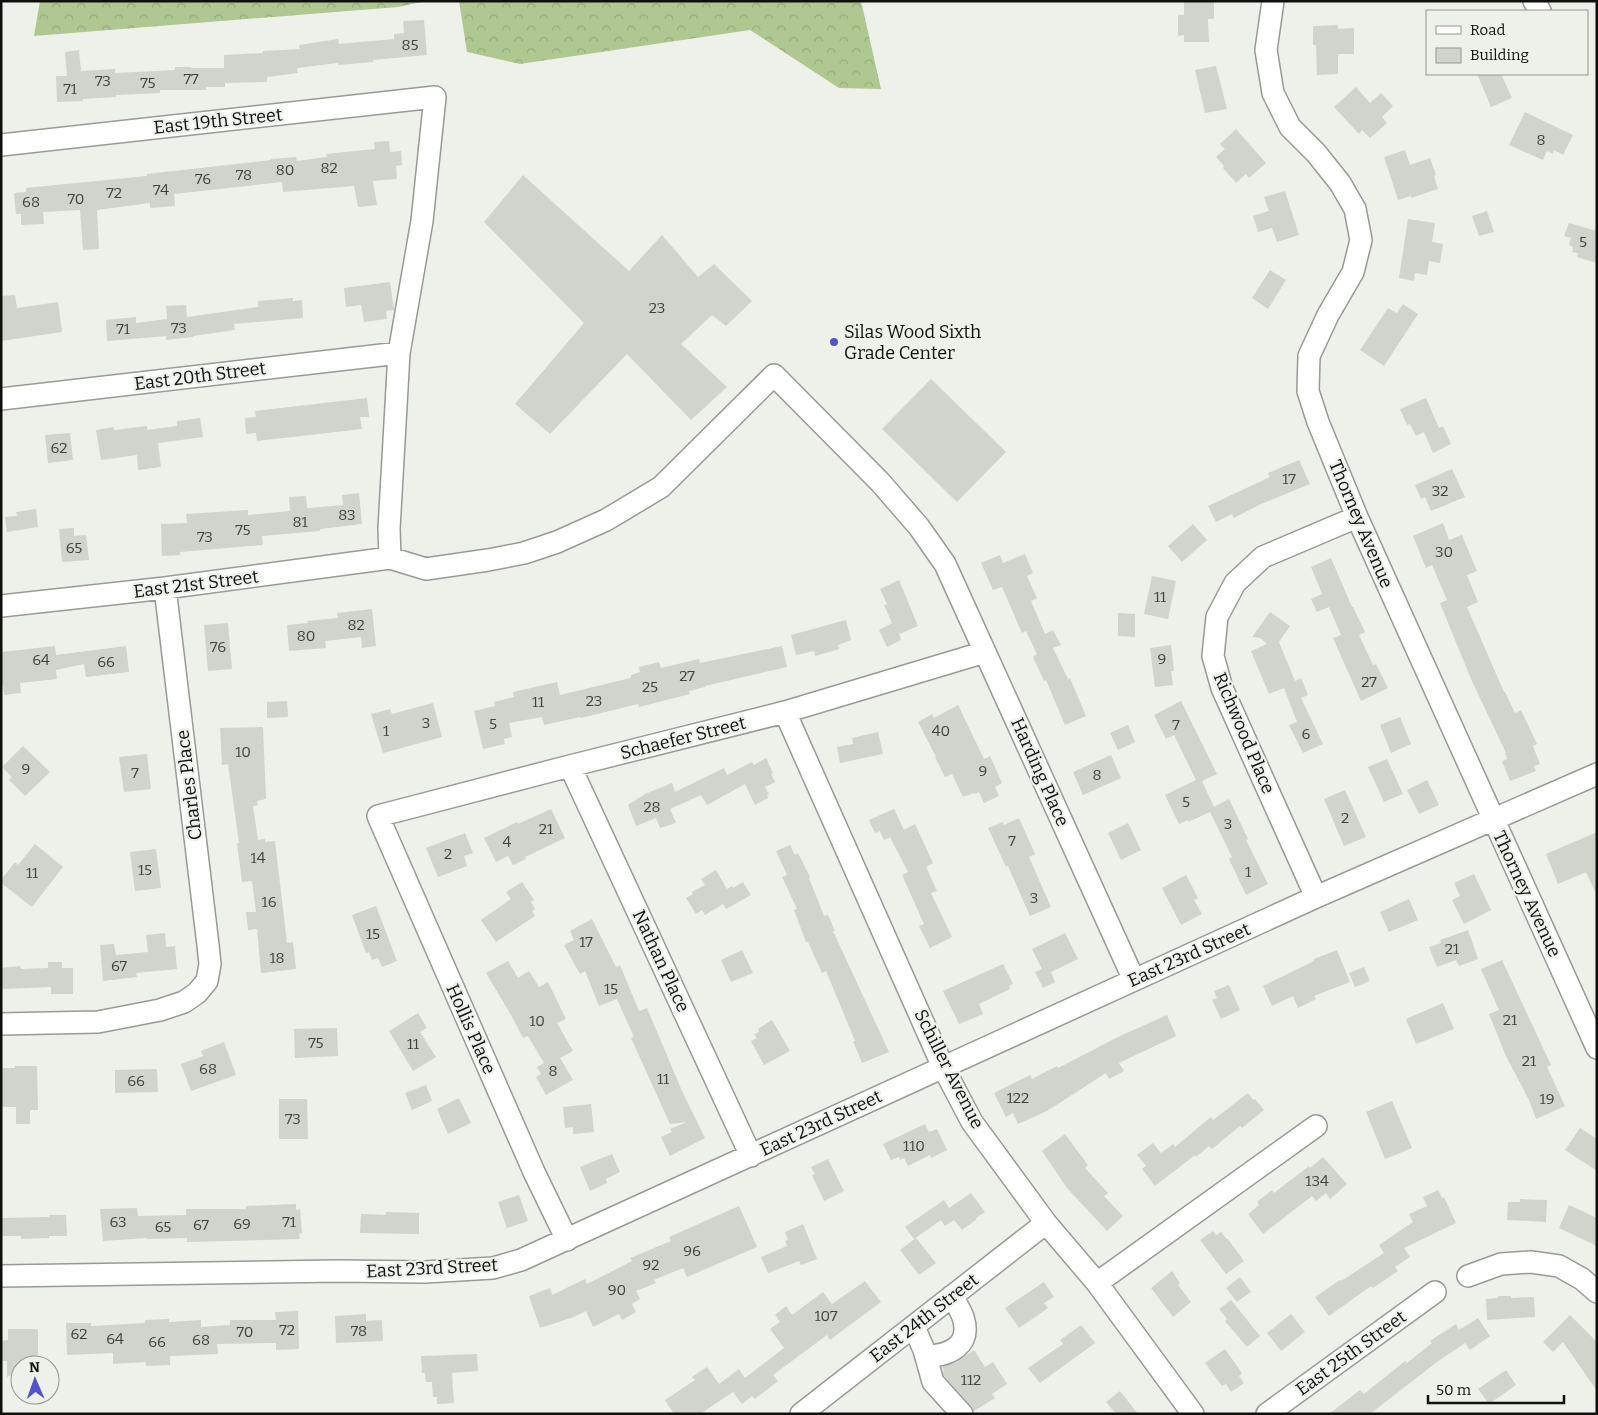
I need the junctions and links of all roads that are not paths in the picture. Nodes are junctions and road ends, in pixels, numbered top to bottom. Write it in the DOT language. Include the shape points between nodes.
graph roads {
  1 [pos="1273,1"];
  2 [pos="1,145"];
  3 [pos="399,352"];
  4 [pos="1,399"];
  5 [pos="1356,517"];
  6 [pos="390,558"];
  7 [pos="165,588"];
  8 [pos="1,606"];
  9 [pos="985,652"];
  10 [pos="785,712"];
  11 [pos="570,766"];
  12 [pos="1597,774"];
  13 [pos="378,816"];
  14 [pos="1493,820"];
  15 [pos="1316,897"];
  16 [pos="1134,980"];
  17 [pos="1,1024"];
  18 [pos="1597,1048"];
  19 [pos="943,1067"];
  20 [pos="1316,1126"];
  21 [pos="751,1156"];
  22 [pos="1046,1223"];
  23 [pos="567,1240"];
  24 [pos="1,1276"];
  25 [pos="1468,1276"];
  26 [pos="1097,1283"];
  27 [pos="1435,1292"];
  28 [pos="1597,1292"];
  29 [pos="952,1296"];
  30 [pos="914,1327"];
  31 [pos="926,1356"];
  32 [pos="801,1414"];
  33 [pos="962,1414"];
  34 [pos="1193,1414"];
  35 [pos="1267,1414"];
  1 -- 5 [label="street, Thorney Avenue" via="1266,50 1273,93 1290,126 1340,183 1354,209 1361,240 1353,272 1309,356 1308,374 1308,391 1316,415"];
  2 -- 3 [label="street, East 19th Street" via="435,97 422,221"];
  3 -- 4 [label="street, East 20th Street"];
  3 -- 6 [label="street"];
  5 -- 14 [label="street, Thorney Avenue"];
  5 -- 15 [label="street, Richwood Place" via="1263,557 1236,583 1217,617 1213,656 1222,688"];
  6 -- 7 [label="street, East 21st Street"];
  6 -- 9 [label="street, Harding Place" via="426,569 488,560 549,545 606,520 661,487 774,375 880,482 918,528 944,564"];
  7 -- 8 [label="street, East 21st Street"];
  7 -- 17 [label="street, Charles Place" via="208,945 210,964 207,981 184,1002 160,1010 98,1022"];
  9 -- 10 [label="street, Schaefer Street"];
  9 -- 16 [label="street, Harding Place"];
  10 -- 11 [label="street, Schaefer Street"];
  10 -- 19 [label="street, Schiller Avenue"];
  11 -- 13 [label="street, Schaefer Street"];
  11 -- 21 [label="street, Nathan Place"];
  12 -- 14 [label="street, East 23rd Street"];
  13 -- 23 [label="street, Hollis Place"];
  14 -- 15 [label="street, East 23rd Street"];
  14 -- 18 [label="street, Thorney Avenue"];
  15 -- 16 [label="street, East 23rd Street"];
  16 -- 19 [label="street, East 23rd Street"];
  19 -- 21 [label="street, East 23rd Street"];
  19 -- 22 [label="street, Schiller Avenue" via="972,1122"];
  20 -- 26 [label="street"];
  21 -- 23 [label="street, East 23rd Street"];
  22 -- 26 [label="street, Schiller Avenue"];
  22 -- 29 [label="street, East 24th Street"];
  23 -- 24 [label="street, East 23rd Street" via="493,1268 425,1272"];
  25 -- 28 [label="street" via="1501,1264 1531,1262 1559,1266"];
  26 -- 34 [label="street, Schiller Avenue"];
  27 -- 35 [label="street, East 25th Street"];
  29 -- 30 [label="street, East 24th Street"];
  29 -- 31 [label="street" via="963,1317 963,1341 940,1356"];
  30 -- 31 [label="street"];
  30 -- 32 [label="street, East 24th Street"];
  31 -- 33 [label="street" via="933,1382"];
}
